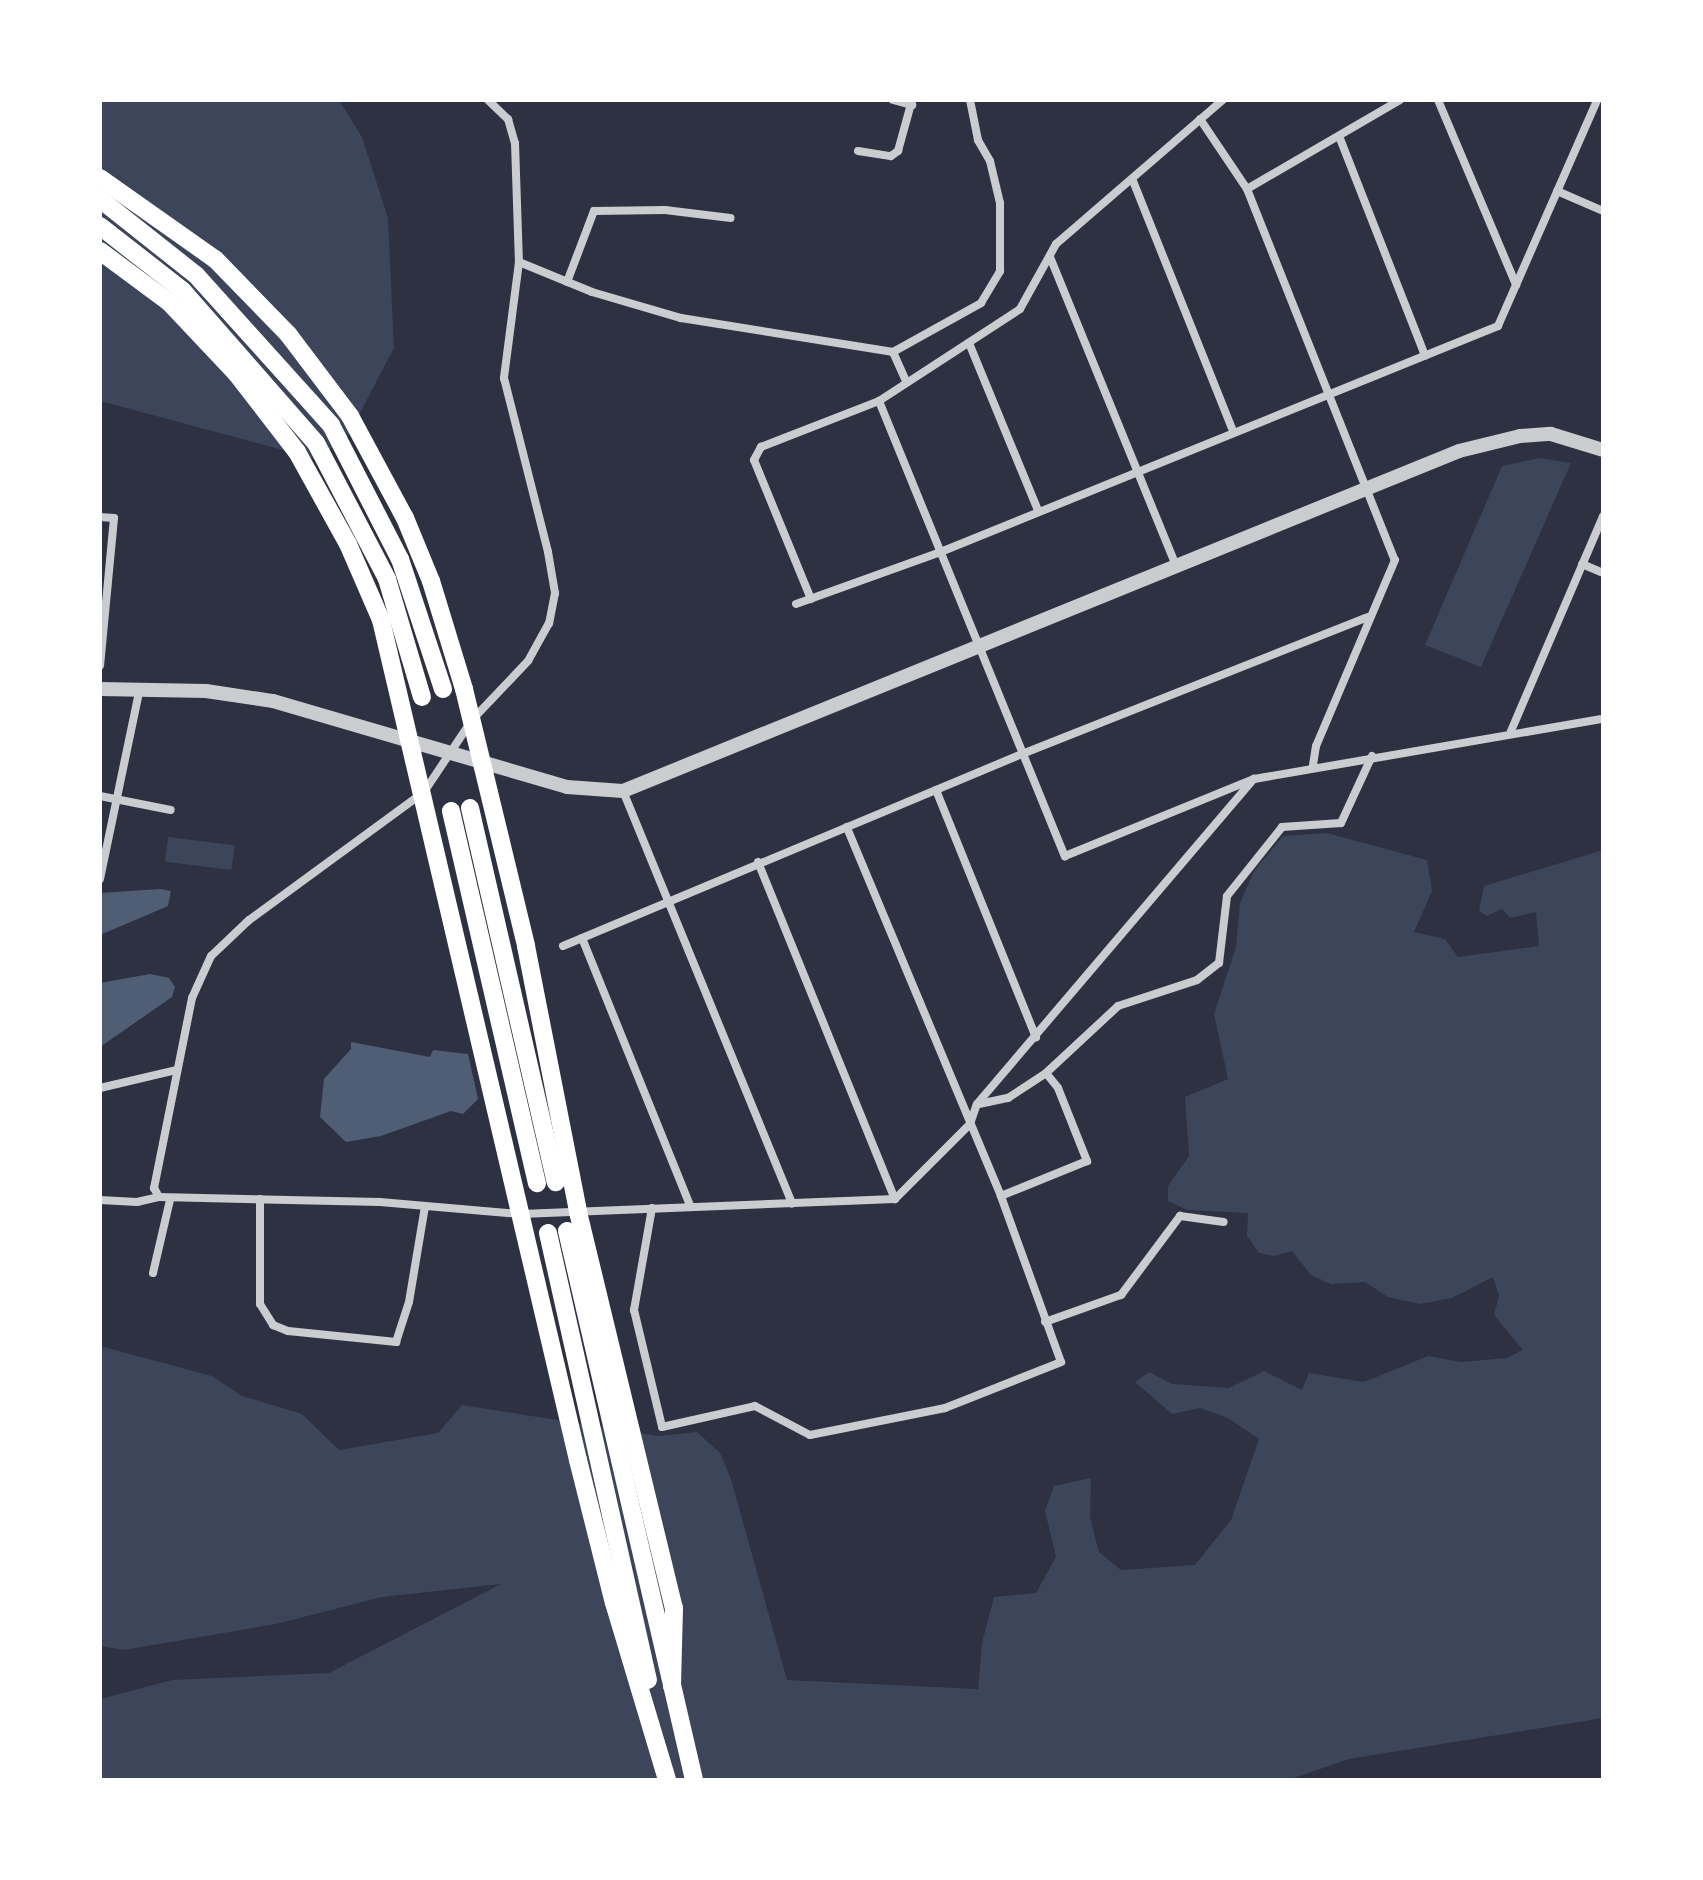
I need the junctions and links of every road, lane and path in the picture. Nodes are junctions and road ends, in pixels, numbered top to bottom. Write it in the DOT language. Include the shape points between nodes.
graph roads {
  1 [pos="488,100"];
  2 [pos="893,100"];
  3 [pos="970,100"];
  4 [pos="1222,100"];
  5 [pos="1400,100"];
  6 [pos="1438,100"];
  7 [pos="1597,100"];
  8 [pos="912,102"];
  9 [pos="1200,119"];
  10 [pos="1339,136"];
  11 [pos="858,151"];
  12 [pos="100,178"];
  13 [pos="1133,181"];
  14 [pos="1247,189"];
  15 [pos="1557,191"];
  16 [pos="100,199"];
  17 [pos="1603,211"];
  18 [pos="731,218"];
  19 [pos="100,226"];
  20 [pos="100,251"];
  21 [pos="1050,257"];
  22 [pos="519,262"];
  23 [pos="567,282"];
  24 [pos="1516,285"];
  25 [pos="969,343"];
  26 [pos="893,352"];
  27 [pos="1425,356"];
  28 [pos="906,381"];
  29 [pos="1328,395"];
  30 [pos="879,401"];
  31 [pos="1234,433"];
  32 [pos="1603,450"];
  33 [pos="1137,470"];
  34 [pos="1368,491"];
  35 [pos="1038,510"];
  36 [pos="1603,516"];
  37 [pos="100,517"];
  38 [pos="943,551"];
  39 [pos="1582,564"];
  40 [pos="1178,569"];
  41 [pos="1603,573"];
  42 [pos="104,576"];
  43 [pos="811,599"];
  44 [pos="796,604"];
  45 [pos="1368,617"];
  46 [pos="978,650"];
  47 [pos="100,665"];
  48 [pos="140,688"];
  49 [pos="100,689"];
  50 [pos="443,689"];
  51 [pos="422,697"];
  52 [pos="1603,719"];
  53 [pos="472,720"];
  54 [pos="1511,731"];
  55 [pos="412,741"];
  56 [pos="450,753"];
  57 [pos="1022,754"];
  58 [pos="1372,756"];
  59 [pos="478,762"];
  60 [pos="1313,766"];
  61 [pos="1254,779"];
  62 [pos="936,790"];
  63 [pos="623,791"];
  64 [pos="424,792"];
  65 [pos="100,796"];
  66 [pos="121,799"];
  67 [pos="171,810"];
  68 [pos="847,827"];
  69 [pos="758,862"];
  70 [pos="100,879"];
  71 [pos="670,900"];
  72 [pos="582,938"];
  73 [pos="563,946"];
  74 [pos="1036,1038"];
  75 [pos="177,1070"];
  76 [pos="1046,1073"];
  77 [pos="100,1088"];
  78 [pos="977,1104"];
  79 [pos="970,1124"];
  80 [pos="556,1182"];
  81 [pos="537,1183"];
  82 [pos="1001,1196"];
  83 [pos="159,1197"];
  84 [pos="260,1199"];
  85 [pos="895,1199"];
  86 [pos="100,1200"];
  87 [pos="170,1200"];
  88 [pos="792,1204"];
  89 [pos="690,1205"];
  90 [pos="425,1206"];
  91 [pos="652,1208"];
  92 [pos="578,1212"];
  93 [pos="521,1214"];
  94 [pos="1224,1222"];
  95 [pos="567,1231"];
  96 [pos="548,1233"];
  97 [pos="153,1273"];
  98 [pos="1045,1322"];
  99 [pos="672,1686"];
  100 [pos="669,1780"];
  101 [pos="694,1780"];
  1 -- 22 [label="street" via="508,119 515,143"];
  2 -- 8 [label="street"];
  3 -- 26 [label="street" via="1000,203 1000,271 981,303"];
  4 -- 9 [label="street"];
  5 -- 10 [label="street"];
  6 -- 24 [label="street"];
  7 -- 15 [label="street"];
  8 -- 11 [label="street" via="898,151 891,156"];
  9 -- 13 [label="street"];
  9 -- 14 [label="street"];
  10 -- 14 [label="street"];
  10 -- 27 [label="street"];
  12 -- 53 [label="highway" via="215,259 256,298 350,416 405,518 431,581"];
  13 -- 21 [label="street" via="1056,244"];
  13 -- 31 [label="street"];
  14 -- 29 [label="street"];
  15 -- 17 [label="street"];
  15 -- 24 [label="street"];
  16 -- 50 [label="highway" via="196,275 331,425 406,574"];
  18 -- 23 [label="street" via="665,210 594,211"];
  19 -- 51 [label="highway" via="182,290 316,443 387,579"];
  20 -- 55 [label="highway" via="169,302 236,373 297,452 348,544 381,620"];
  21 -- 25 [label="street" via="1020,309"];
  21 -- 33 [label="street"];
  22 -- 23 [label="street"];
  22 -- 53 [label="street" via="504,378 555,593 549,623 528,661"];
  23 -- 26 [label="street" via="681,318"];
  24 -- 27 [label="street" via="1498,326"];
  25 -- 28 [label="street"];
  25 -- 35 [label="street"];
  26 -- 28 [label="street"];
  27 -- 29 [label="street"];
  28 -- 30 [label="street"];
  29 -- 31 [label="street"];
  29 -- 34 [label="street"];
  30 -- 38 [label="street"];
  30 -- 43 [label="street" via="761,447 754,460"];
  31 -- 33 [label="street"];
  32 -- 34 [label="street" via="1551,434 1520,436 1459,451"];
  33 -- 35 [label="street"];
  33 -- 40 [label="street"];
  34 -- 40 [label="street"];
  34 -- 45 [label="street" via="1395,560"];
  35 -- 38 [label="street"];
  36 -- 39 [label="street"];
  37 -- 42 [label="street" via="114,518"];
  38 -- 43 [label="street"];
  38 -- 46 [label="street"];
  39 -- 41 [label="street"];
  39 -- 54 [label="street"];
  40 -- 46 [label="street"];
  42 -- 47 [label="street"];
  43 -- 44 [label="street"];
  45 -- 57 [label="street"];
  45 -- 60 [label="street"];
  46 -- 57 [label="street"];
  46 -- 63 [label="street"];
  48 -- 49 [label="street"];
  48 -- 55 [label="street" via="273,701"];
  48 -- 66 [label="street"];
  52 -- 54 [label="street"];
  53 -- 56 [label="street"];
  53 -- 59 [label="highway"];
  54 -- 58 [label="street"];
  55 -- 56 [label="street"];
  55 -- 64 [label="highway"];
  56 -- 59 [label="street"];
  56 -- 64 [label="street"];
  57 -- 61 [label="street" via="1065,856"];
  57 -- 62 [label="street"];
  58 -- 60 [label="street"];
  58 -- 76 [label="street" via="1341,823 1282,827 1227,896 1219,963 1197,980 1118,1006"];
  59 -- 63 [label="street" via="582,790"];
  59 -- 92 [label="highway" via="526,946"];
  60 -- 61 [label="street"];
  61 -- 74 [label="street"];
  62 -- 68 [label="street"];
  62 -- 74 [label="street"];
  63 -- 71 [label="street"];
  64 -- 75 [label="street" via="226,938 200,976"];
  64 -- 93 [label="highway"];
  65 -- 66 [label="street"];
  66 -- 67 [label="street"];
  66 -- 70 [label="street"];
  68 -- 69 [label="street"];
  68 -- 79 [label="street"];
  69 -- 71 [label="street"];
  69 -- 85 [label="street"];
  71 -- 72 [label="street"];
  71 -- 88 [label="street"];
  72 -- 73 [label="street"];
  72 -- 89 [label="street"];
  74 -- 78 [label="street"];
  75 -- 77 [label="street"];
  75 -- 83 [label="street" via="154,1188"];
  76 -- 78 [label="street" via="1008,1098"];
  76 -- 82 [label="street" via="1058,1088 1087,1161"];
  78 -- 79 [label="street"];
  79 -- 82 [label="street"];
  79 -- 85 [label="street"];
  80 -- 81 [label="highway" via="461,810"];
  82 -- 98 [label="street"];
  83 -- 86 [label="street"];
  83 -- 87 [label="street"];
  84 -- 87 [label="street"];
  84 -- 90 [label="street"];
  84 -- 90 [label="street" via="260,1304 273,1325 396,1342"];
  85 -- 88 [label="street"];
  87 -- 97 [label="street"];
  88 -- 89 [label="street"];
  89 -- 91 [label="street"];
  90 -- 93 [label="street"];
  91 -- 92 [label="street"];
  91 -- 98 [label="street" via="634,1310 662,1427 755,1406 810,1435 945,1408 1061,1362"];
  92 -- 93 [label="street"];
  92 -- 99 [label="highway" via="674,1608"];
  93 -- 100 [label="highway" via="614,1603"];
  94 -- 98 [label="street" via="1180,1216 1121,1295"];
  95 -- 99 [label="highway"];
  96 -- 100 [label="highway"];
  99 -- 101 [label="highway"];
}
